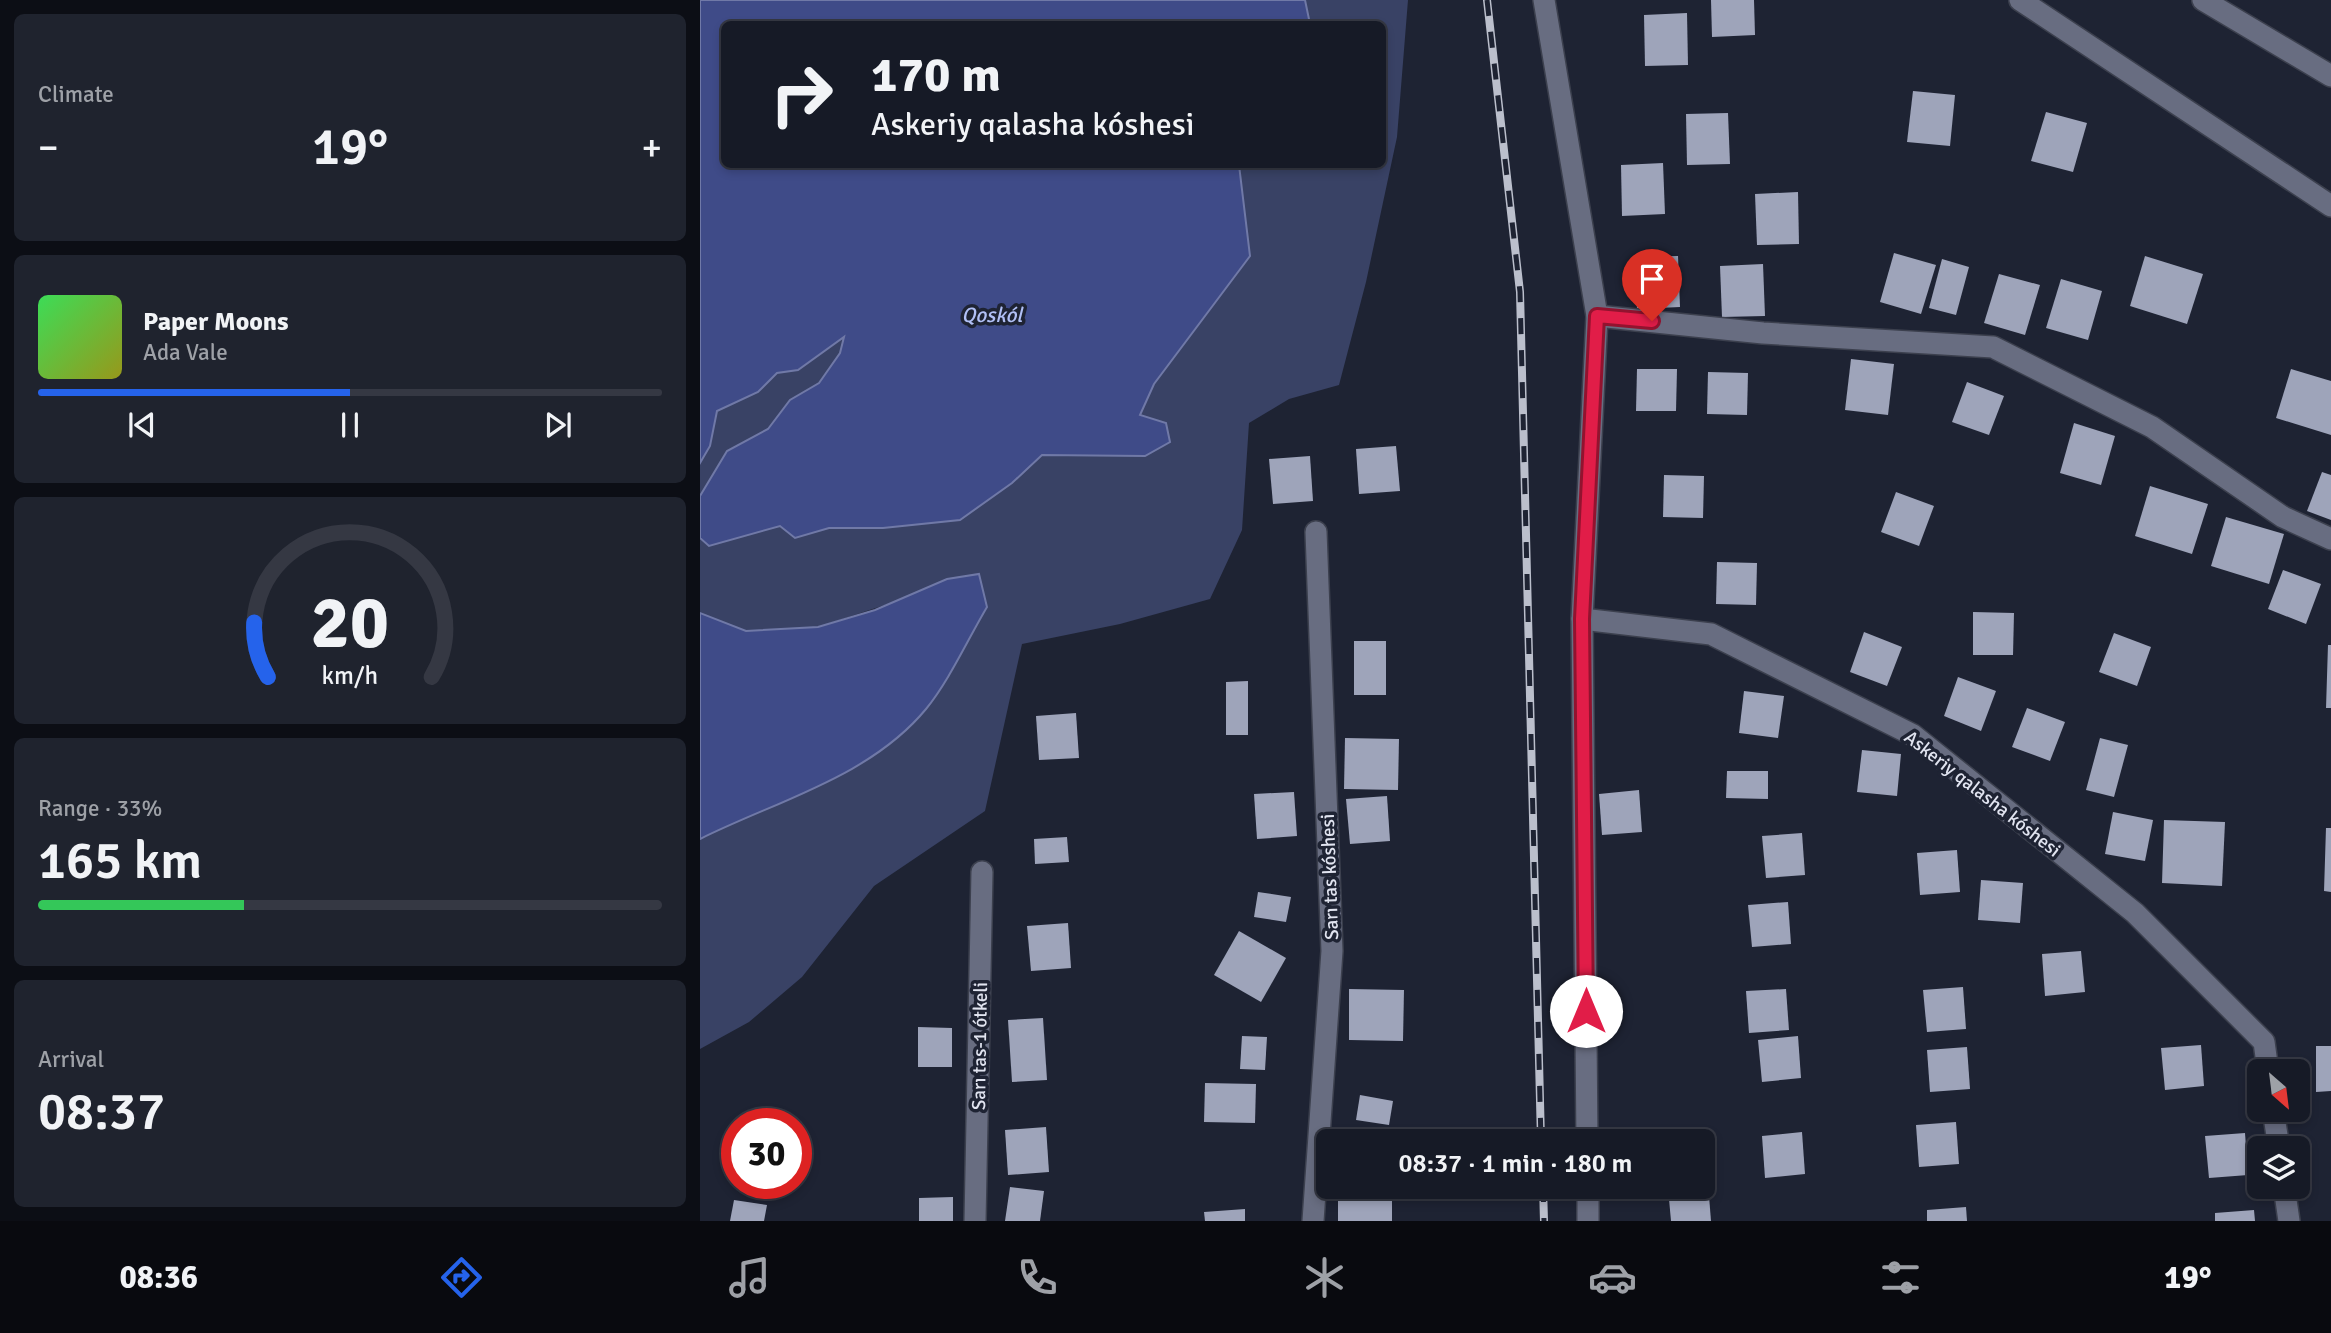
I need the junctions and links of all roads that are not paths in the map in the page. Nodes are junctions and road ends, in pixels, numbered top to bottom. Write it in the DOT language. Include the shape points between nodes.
graph roads {
  1 [pos="1545,0"];
  2 [pos="2020,0"];
  3 [pos="2203,0"];
  4 [pos="2331,76"];
  5 [pos="2331,206"];
  6 [pos="1597,316"];
  7 [pos="1316,532"];
  8 [pos="2331,539"];
  9 [pos="1582,619"];
  10 [pos="982,872"];
  11 [pos="2266,1059"];
  12 [pos="1587,1129"];
  13 [pos="1587,1199"];
  14 [pos="2286,1199"];
  15 [pos="975,1221"];
  16 [pos="1313,1221"];
  17 [pos="1588,1221"];
  18 [pos="2289,1221"];
  1 -- 6 [label="street"];
  2 -- 5 [label="street"];
  3 -- 4 [label="street"];
  6 -- 8 [label="street" via="1763,333 1993,347 2152,427 2283,517"];
  6 -- 9 [label="street"];
  7 -- 16 [label="street, Sarı tas kóshesi" via="1332,951"];
  9 -- 11 [label="street, Askeriy qalasha kóshesi" via="1711,634 1913,735 2135,913 2264,1042"];
  9 -- 12 [label="street"];
  10 -- 15 [label="street, Sarı tas-1 ótkeli"];
  13 -- 17 [label="street"];
  14 -- 18 [label="street"];
}
